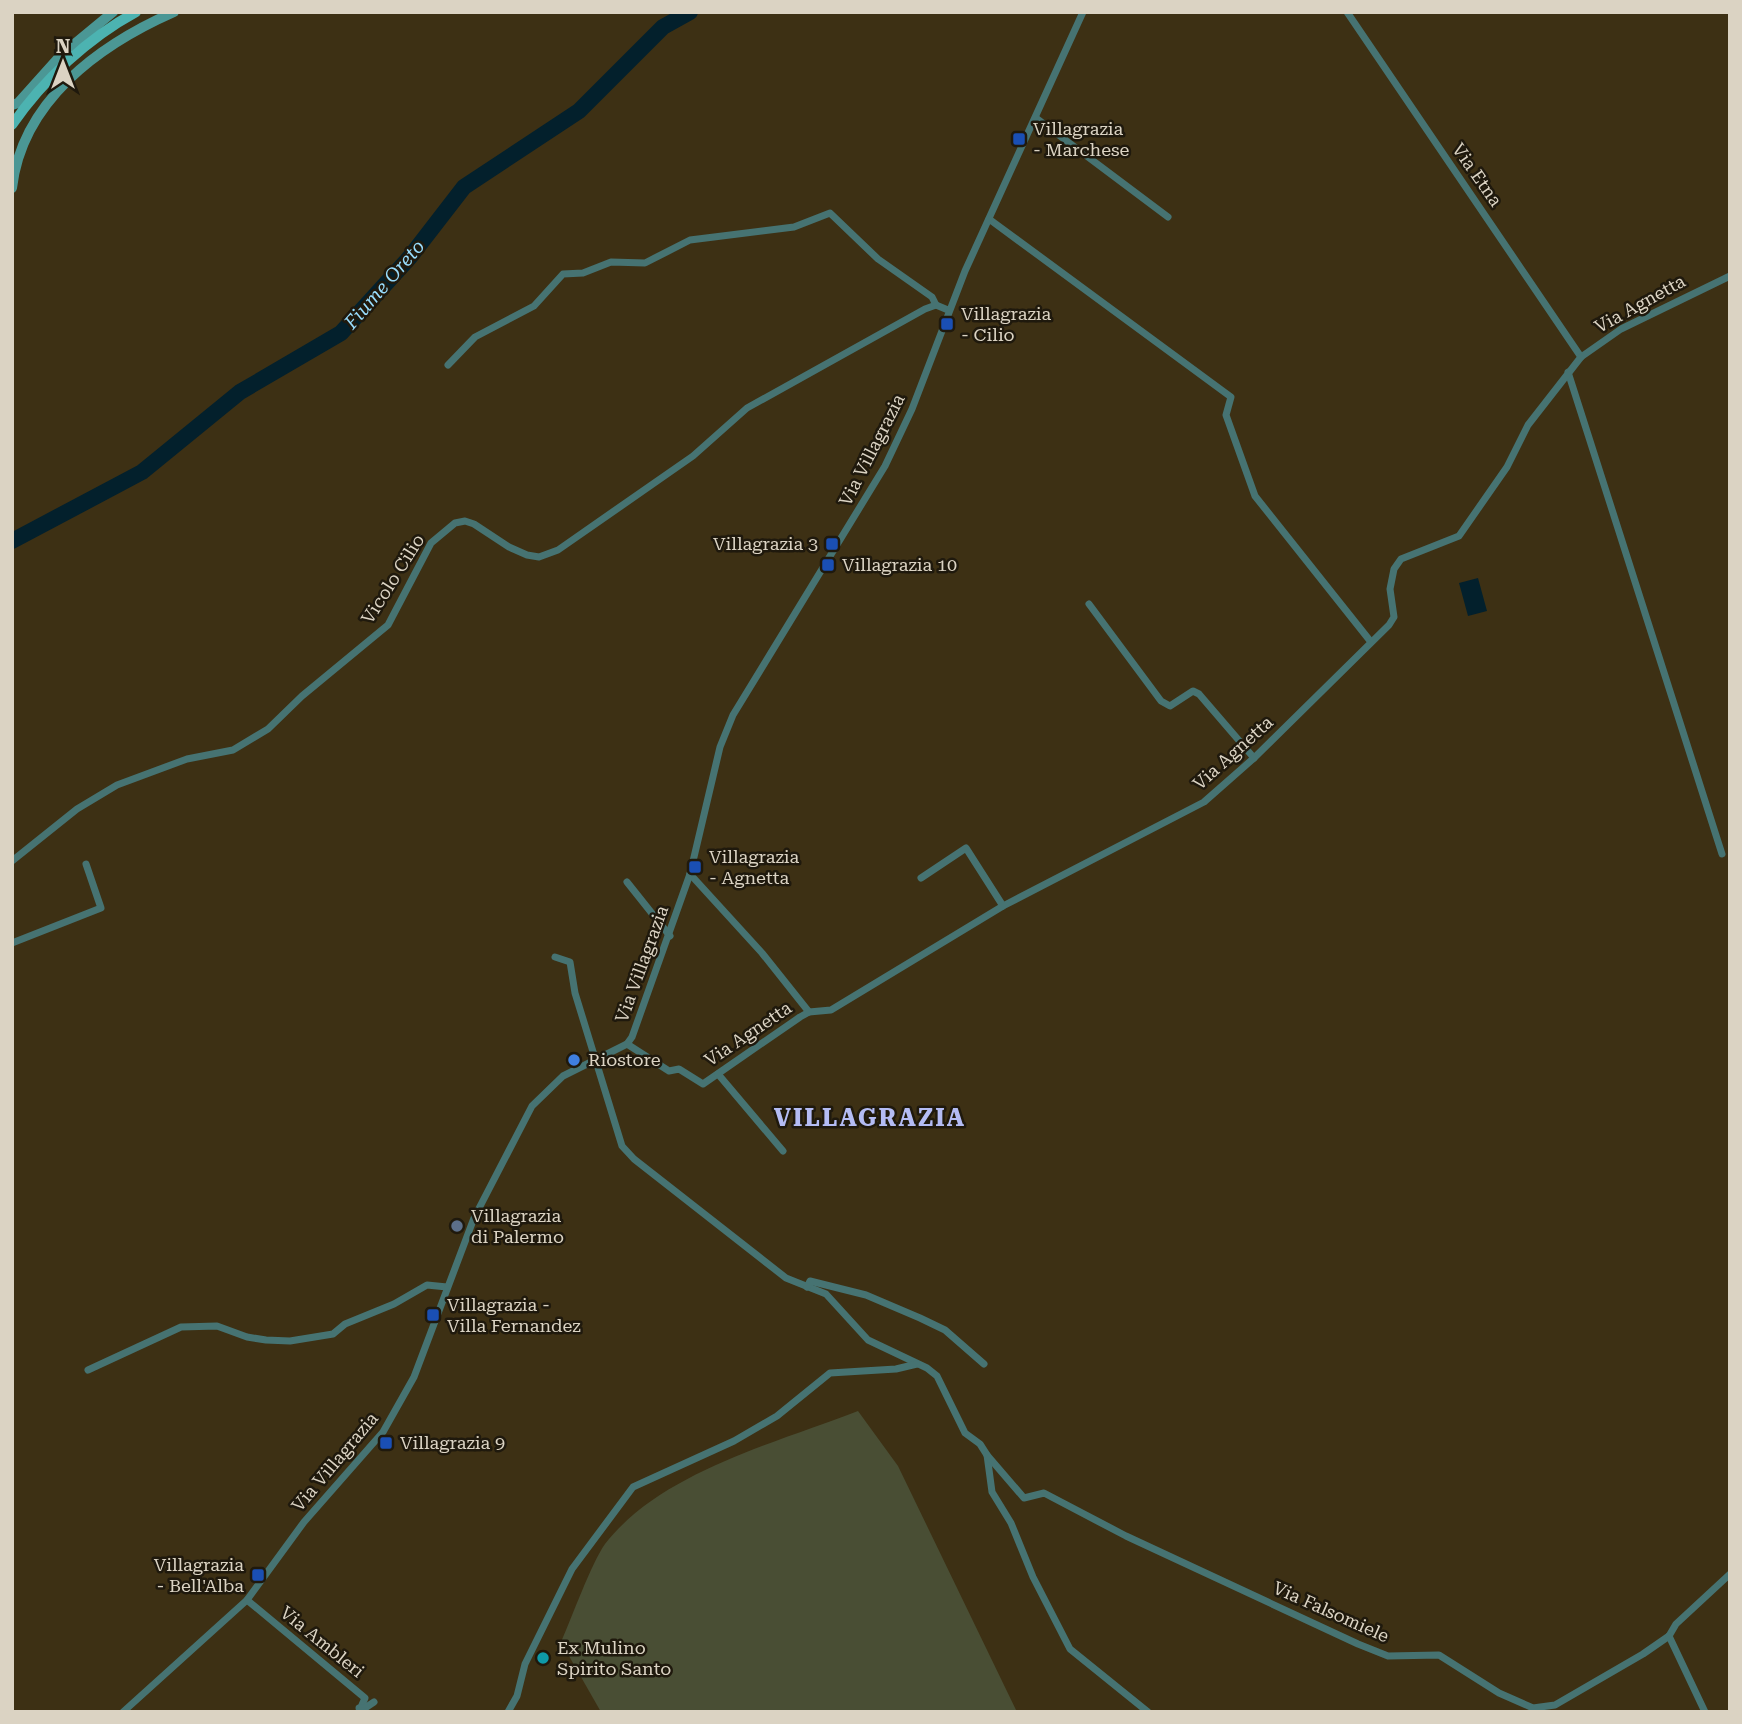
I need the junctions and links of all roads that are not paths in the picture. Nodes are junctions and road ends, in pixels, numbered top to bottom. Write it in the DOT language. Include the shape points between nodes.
graph roads {
  1 [pos="113,12"];
  2 [pos="136,12"];
  3 [pos="174,12"];
  4 [pos="1083,12"];
  5 [pos="1347,12"];
  6 [pos="12,105"];
  7 [pos="1036,118"];
  8 [pos="12,125"];
  9 [pos="12,188"];
  10 [pos="1168,217"];
  11 [pos="989,219"];
  12 [pos="1730,276"];
  13 [pos="936,305"];
  14 [pos="948,310"];
  15 [pos="1581,357"];
  16 [pos="448,365"];
  17 [pos="1568,372"];
  18 [pos="1089,604"];
  19 [pos="1371,642"];
  20 [pos="1254,758"];
  21 [pos="1722,854"];
  22 [pos="12,861"];
  23 [pos="86,864"];
  24 [pos="690,874"];
  25 [pos="921,878"];
  26 [pos="627,882"];
  27 [pos="1003,906"];
  28 [pos="670,936"];
  29 [pos="12,943"];
  30 [pos="555,957"];
  31 [pos="809,1012"];
  32 [pos="626,1044"];
  33 [pos="595,1061"];
  34 [pos="718,1074"];
  35 [pos="783,1151"];
  36 [pos="447,1287"];
  37 [pos="807,1287"];
  38 [pos="918,1364"];
  39 [pos="984,1364"];
  40 [pos="88,1370"];
  41 [pos="986,1455"];
  42 [pos="1730,1574"];
  43 [pos="247,1600"];
  44 [pos="1669,1636"];
  45 [pos="374,1702"];
  46 [pos="359,1710"];
  47 [pos="123,1712"];
  48 [pos="508,1712"];
  49 [pos="1148,1712"];
  50 [pos="1704,1712"];
  1 -- 6 [label="main road" via="61,55"];
  2 -- 8 [label="main road" via="93,40 58,71"];
  3 -- 9 [label="main road" via="93,58 48,101 26,134 15,162"];
  4 -- 7 [label="street, Via Villagrazia"];
  5 -- 15 [label="street, Via Etna"];
  7 -- 10 [label="street"];
  7 -- 11 [label="street, Via Villagrazia"];
  11 -- 14 [label="street, Via Villagrazia"];
  11 -- 19 [label="street" via="1231,397 1226,415 1255,496"];
  12 -- 15 [label="street, Via Agnetta" via="1621,329"];
  13 -- 14 [label="street"];
  13 -- 16 [label="street" via="830,213 786,229 690,240 645,262 611,262 583,273 563,274 534,306 475,337"];
  13 -- 22 [label="street, Vicolo Cilio" via="747,408 693,456 558,550 539,557 527,555 474,524 455,523 431,543 388,625 268,729 233,750 187,759 117,785 77,809"];
  14 -- 24 [label="street, Via Villagrazia" via="912,409 884,466 733,715 720,747"];
  15 -- 17 [label="street, Via Agnetta"];
  17 -- 19 [label="street, Via Agnetta" via="1528,425 1507,467 1459,537 1401,559 1390,589 1394,617"];
  17 -- 21 [label="street"];
  18 -- 20 [label="street" via="1161,701 1170,706 1193,691 1199,694"];
  19 -- 20 [label="street, Via Agnetta"];
  20 -- 27 [label="street, Via Agnetta" via="1191,810"];
  23 -- 29 [label="street" via="101,908"];
  24 -- 28 [label="street, Via Villagrazia"];
  24 -- 31 [label="street"];
  25 -- 27 [label="street" via="965,848"];
  26 -- 28 [label="street"];
  27 -- 31 [label="street, Via Agnetta" via="831,1010"];
  28 -- 32 [label="street, Via Villagrazia" via="637,1027"];
  30 -- 33 [label="street" via="570,962"];
  31 -- 34 [label="street, Via Agnetta"];
  32 -- 33 [label="street, Via Villagrazia"];
  32 -- 34 [label="street, Via Agnetta" via="698,1083"];
  33 -- 36 [label="street, Via Villagrazia" via="554,1082 531,1106 474,1218"];
  33 -- 37 [label="street" via="615,1130 634,1159 786,1278"];
  34 -- 35 [label="street"];
  36 -- 40 [label="street" via="426,1285 333,1334 290,1341 247,1337 217,1326 181,1327"];
  36 -- 43 [label="street, Via Villagrazia" via="397,1412 304,1522"];
  37 -- 38 [label="street" via="826,1294 868,1340"];
  37 -- 39 [label="street" via="810,1281 852,1291 920,1318 945,1330"];
  38 -- 41 [label="street" via="937,1376 965,1433"];
  38 -- 48 [label="street" via="830,1373 777,1416 734,1441 633,1487 572,1569 525,1664"];
  41 -- 44 [label="street, Via Falsomiele" via="1024,1498 1044,1493 1126,1536 1388,1656 1438,1655 1499,1693 1534,1708 1555,1705"];
  41 -- 49 [label="street" via="992,1492 1011,1522 1070,1649"];
  42 -- 44 [label="street, Via Falsomiele"];
  43 -- 46 [label="street, Via Ambleri" via="365,1698"];
  43 -- 47 [label="street, Via Villagrazia"];
  44 -- 50 [label="street"];
  45 -- 46 [label="street"];
}
